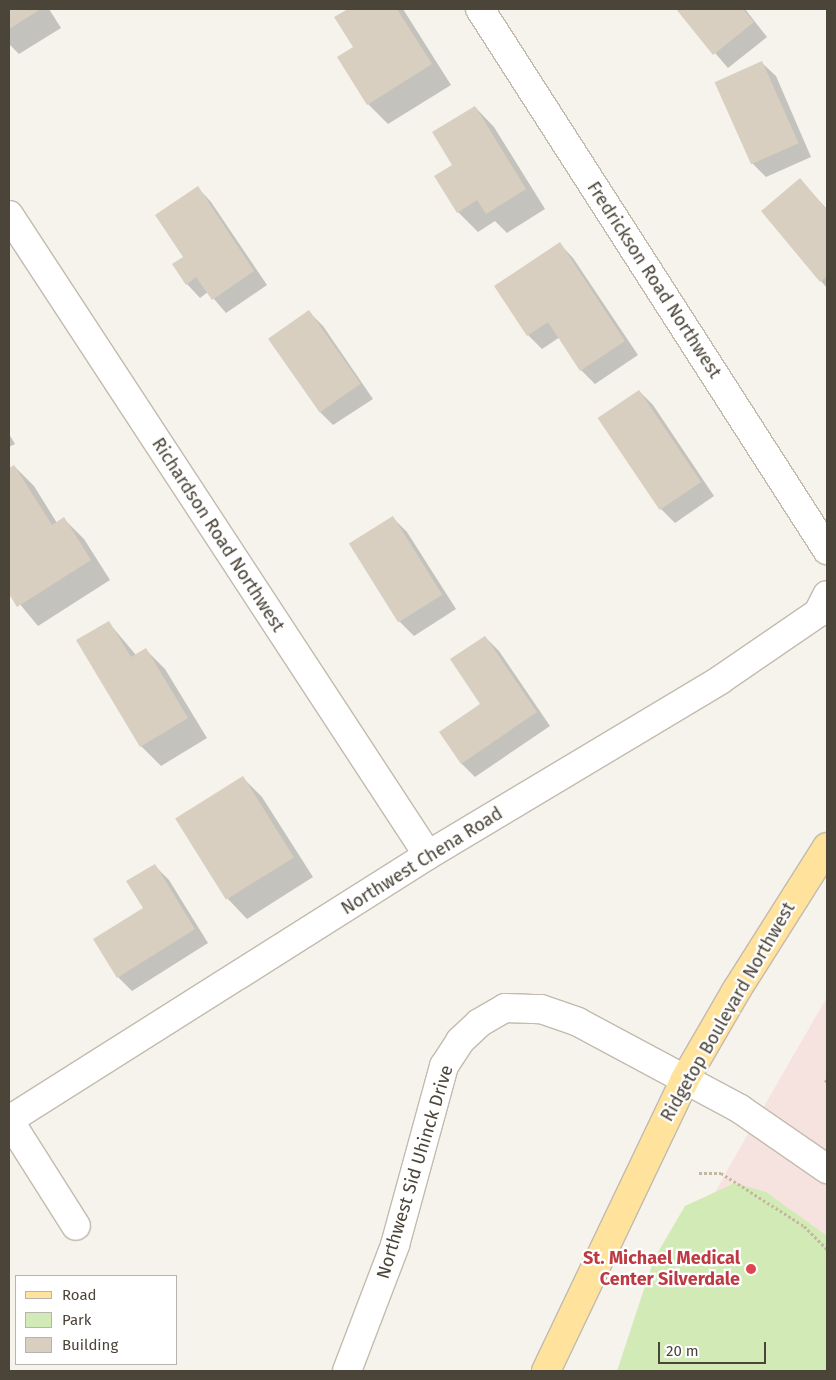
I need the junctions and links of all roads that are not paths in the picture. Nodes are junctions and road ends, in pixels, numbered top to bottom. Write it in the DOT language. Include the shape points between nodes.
graph roads {
  1 [pos="480,9"];
  2 [pos="9,215"];
  3 [pos="827,550"];
  4 [pos="827,595"];
  5 [pos="827,847"];
  6 [pos="428,855"];
  7 [pos="685,1078"];
  8 [pos="9,1120"];
  9 [pos="827,1169"];
  10 [pos="76,1226"];
  11 [pos="347,1371"];
  12 [pos="546,1371"];
  1 -- 3 [label="street, Fredrickson Road Northwest"];
  2 -- 6 [label="street, Richardson Road Northwest"];
  4 -- 6 [label="street, Northwest Chena Road" via="818,613 720,680"];
  5 -- 7 [label="main road, Ridgetop Boulevard Northwest" via="740,983"];
  6 -- 8 [label="street, Northwest Chena Road"];
  7 -- 9 [label="street, Northwest Sid Uhinck Drive" via="740,1108"];
  7 -- 11 [label="street, Northwest Sid Uhinck Drive" via="578,1022 541,1010 505,1008 479,1024 460,1042 444,1066 395,1245"];
  7 -- 12 [label="main road, Ridgetop Boulevard Northwest"];
  8 -- 10 [label="street"];
}
